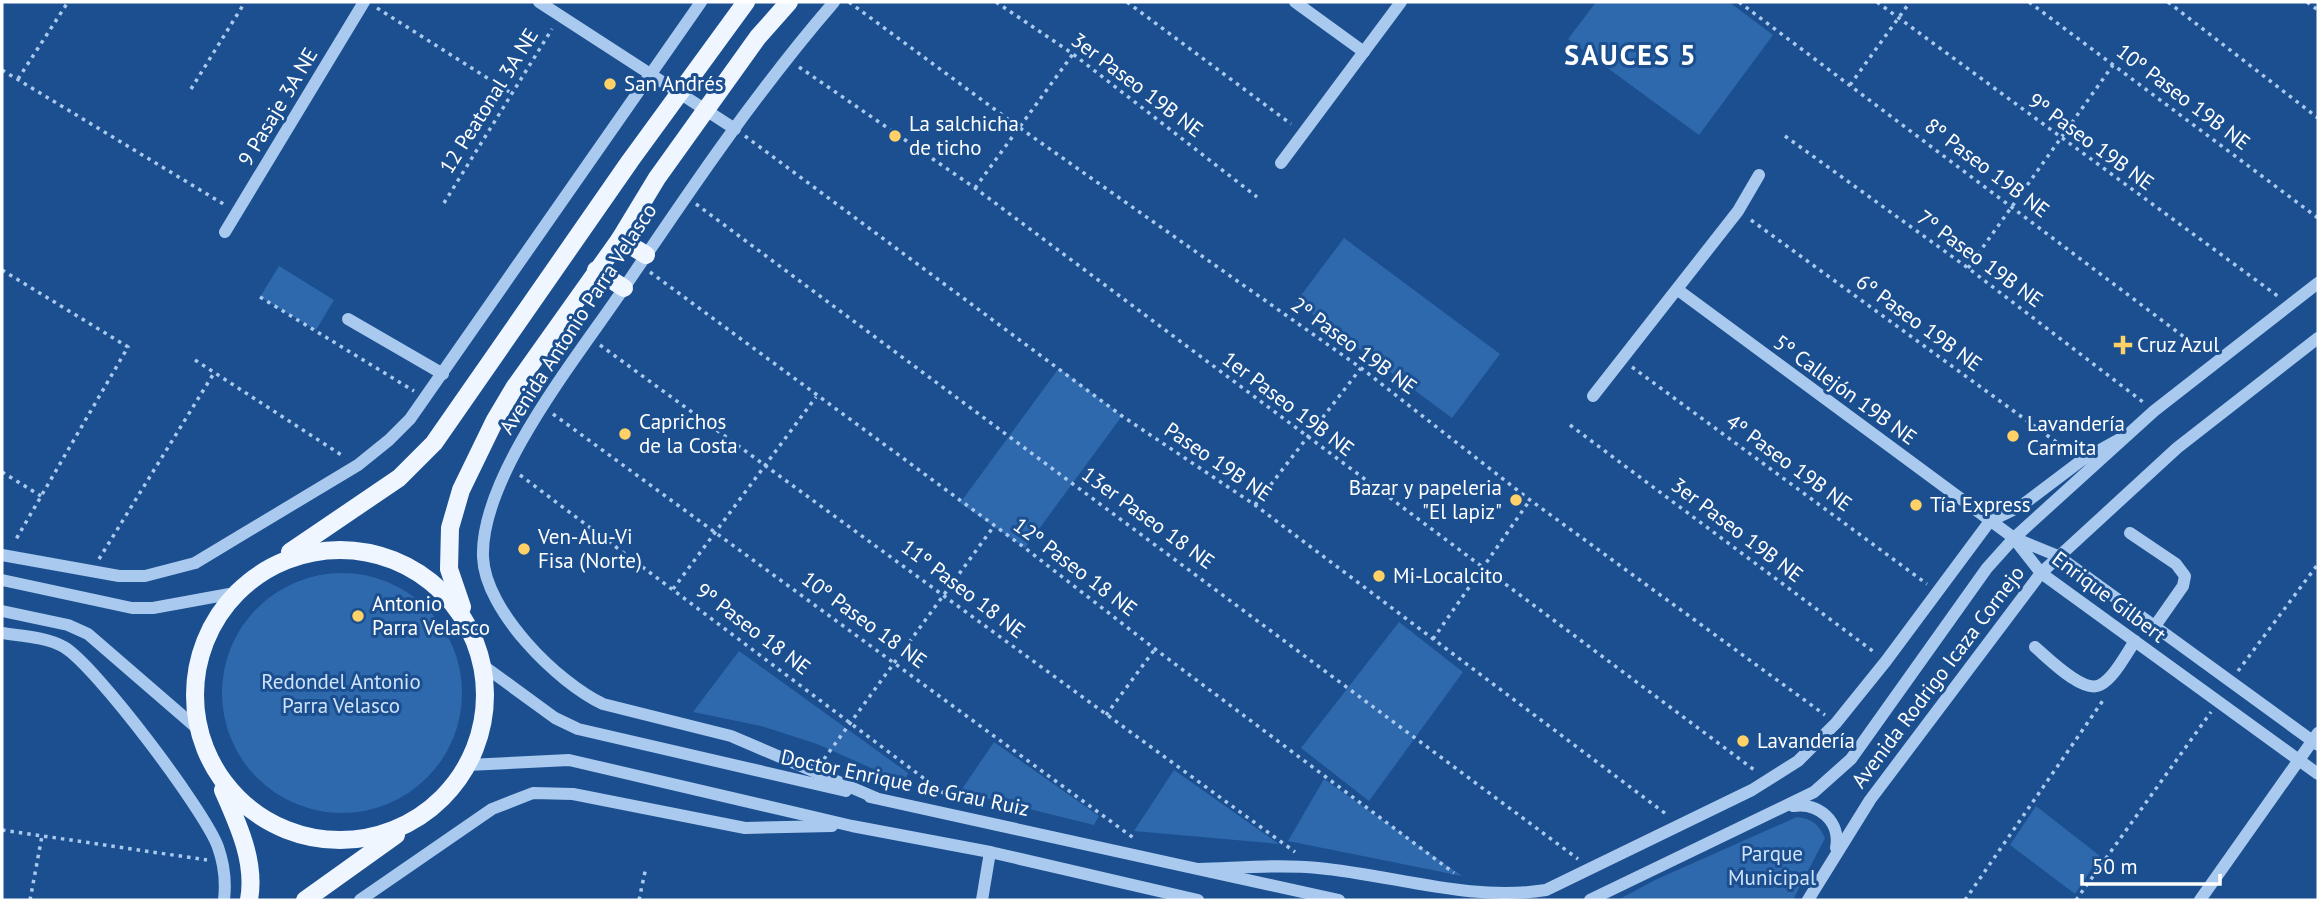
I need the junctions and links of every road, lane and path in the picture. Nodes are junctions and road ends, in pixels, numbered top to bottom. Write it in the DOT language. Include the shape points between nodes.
graph roads {
  1 [pos="68,2"];
  2 [pos="245,2"];
  3 [pos="366,2"];
  4 [pos="539,2"];
  5 [pos="701,2"];
  6 [pos="746,2"];
  7 [pos="789,2"];
  8 [pos="834,2"];
  9 [pos="849,2"];
  10 [pos="996,2"];
  11 [pos="1127,2"];
  12 [pos="1295,2"];
  13 [pos="1401,2"];
  14 [pos="1739,2"];
  15 [pos="1877,2"];
  16 [pos="1910,2"];
  17 [pos="2029,2"];
  18 [pos="2168,2"];
  19 [pos="2307,2"];
  20 [pos="2318,10"];
  21 [pos="560,15"];
  22 [pos="1898,18"];
  23 [pos="1364,52"];
  24 [pos="1073,54"];
  25 [pos="785,58"];
  26 [pos="2113,64"];
  27 [pos="2,70"];
  28 [pos="650,73"];
  29 [pos="18,80"];
  30 [pos="1850,85"];
  31 [pos="191,89"];
  32 [pos="679,92"];
  33 [pos="511,93"];
  34 [pos="707,109"];
  35 [pos="2318,118"];
  36 [pos="1020,128"];
  37 [pos="735,129"];
  38 [pos="1303,133"];
  39 [pos="1785,136"];
  40 [pos="2060,139"];
  41 [pos="1281,163"];
  42 [pos="1759,175"];
  43 [pos="975,188"];
  44 [pos="686,197"];
  45 [pos="1257,197"];
  46 [pos="444,203"];
  47 [pos="2012,206"];
  48 [pos="1738,211"];
  49 [pos="237,212"];
  50 [pos="2318,218"];
  51 [pos="225,232"];
  52 [pos="620,239"];
  53 [pos="643,260"];
  54 [pos="1968,268"];
  55 [pos="2,270"];
  56 [pos="596,270"];
  57 [pos="2318,283"];
  58 [pos="624,288"];
  59 [pos="1678,290"];
  60 [pos="260,297"];
  61 [pos="2289,305"];
  62 [pos="348,319"];
  63 [pos="590,337"];
  64 [pos="2318,338"];
  65 [pos="195,360"];
  66 [pos="1622,360"];
  67 [pos="2216,361"];
  68 [pos="1362,368"];
  69 [pos="214,373"];
  70 [pos="443,374"];
  71 [pos="816,396"];
  72 [pos="1593,396"];
  73 [pos="426,398"];
  74 [pos="543,406"];
  75 [pos="2154,411"];
  76 [pos="1570,425"];
  77 [pos="2127,435"];
  78 [pos="1308,439"];
  79 [pos="2082,460"];
  80 [pos="766,464"];
  81 [pos="358,465"];
  82 [pos="509,468"];
  83 [pos="2,472"];
  84 [pos="41,496"];
  85 [pos="1530,500"];
  86 [pos="1255,505"];
  87 [pos="1990,521"];
  88 [pos="994,526"];
  89 [pos="716,532"];
  90 [pos="2130,533"];
  91 [pos="2014,538"];
  92 [pos="4,556"];
  93 [pos="2058,556"];
  94 [pos="2318,564"];
  95 [pos="267,568"];
  96 [pos="1484,568"];
  97 [pos="90,572"];
  98 [pos="2041,573"];
  99 [pos="2,580"];
  100 [pos="673,589"];
  101 [pos="1937,591"];
  102 [pos="235,593"];
  103 [pos="945,594"];
  104 [pos="2,611"];
  105 [pos="2155,626"];
  106 [pos="2,633"];
  107 [pos="474,640"];
  108 [pos="1432,640"];
  109 [pos="2135,641"];
  110 [pos="2035,647"];
  111 [pos="1155,649"];
  112 [pos="894,660"];
  113 [pos="1886,661"];
  114 [pos="481,664"];
  115 [pos="2230,681"];
  116 [pos="2110,691"];
  117 [pos="2218,702"];
  118 [pos="1105,715"];
  119 [pos="851,721"];
  120 [pos="1836,723"];
  121 [pos="199,730"];
  122 [pos="2316,740"];
  123 [pos="2298,760"];
  124 [pos="210,761"];
  125 [pos="468,765"];
  126 [pos="816,771"];
  127 [pos="2318,774"];
  128 [pos="1768,781"];
  129 [pos="876,798"];
  130 [pos="1784,807"];
  131 [pos="423,815"];
  132 [pos="976,818"];
  133 [pos="1681,825"];
  134 [pos="852,826"];
  135 [pos="2,830"];
  136 [pos="42,836"];
  137 [pos="990,852"];
  138 [pos="1835,852"];
  139 [pos="1164,861"];
  140 [pos="222,862"];
  141 [pos="646,867"];
  142 [pos="1317,867"];
  143 [pos="1590,868"];
  144 [pos="1199,869"];
  145 [pos="1455,873"];
  146 [pos="1611,891"];
  147 [pos="1185,898"];
  148 [pos="30,900"];
  149 [pos="224,900"];
  150 [pos="250,900"];
  151 [pos="305,900"];
  152 [pos="360,900"];
  153 [pos="639,900"];
  154 [pos="982,900"];
  155 [pos="1198,900"];
  156 [pos="1339,900"];
  157 [pos="1590,900"];
  158 [pos="1600,900"];
  159 [pos="1808,900"];
  160 [pos="1965,900"];
  161 [pos="2076,900"];
  162 [pos="2200,900"];
  1 -- 29 [label="path"];
  2 -- 31 [label="path"];
  3 -- 33 [label="path"];
  3 -- 49 [label="street, 9 Pasaje 3A NE"];
  4 -- 21 [label="street"];
  5 -- 28 [label="street"];
  6 -- 32 [label="main road, Avenida Antonio Parra Velasco"];
  7 -- 34 [label="main road, Avenida Antonio Parra Velasco"];
  8 -- 25 [label="street, Avenida Antonio Parra Velasco"];
  9 -- 36 [label="path, 2º Paseo 19B NE"];
  10 -- 24 [label="path, 3er Paseo 19B NE"];
  11 -- 38 [label="path"];
  12 -- 23 [label="street"];
  13 -- 23 [label="street"];
  14 -- 30 [label="path, 8º Paseo 19B NE"];
  15 -- 22 [label="path, 9º Paseo 19B NE"];
  16 -- 22 [label="path"];
  17 -- 26 [label="path, 10º Paseo 19B NE"];
  18 -- 35 [label="path"];
  19 -- 20 [label="path"];
  21 -- 28 [label="street"];
  21 -- 33 [label="path, 12 Peatonal 3A NE"];
  22 -- 30 [label="path"];
  22 -- 40 [label="path, 9º Paseo 19B NE"];
  23 -- 38 [label="street"];
  24 -- 36 [label="path"];
  24 -- 45 [label="path, 3er Paseo 19B NE"];
  25 -- 37 [label="street, Avenida Antonio Parra Velasco"];
  25 -- 43 [label="path, 1er Paseo 19B NE"];
  26 -- 40 [label="path"];
  26 -- 50 [label="path, 10º Paseo 19B NE"];
  27 -- 29 [label="path"];
  28 -- 32 [label="street"];
  28 -- 70 [label="street"];
  29 -- 49 [label="path"];
  30 -- 47 [label="path, 8º Paseo 19B NE"];
  32 -- 34 [label="street"];
  32 -- 95 [label="main road, Avenida Antonio Parra Velasco" via="434,443 399,478"];
  33 -- 46 [label="path, 12 Peatonal 3A NE"];
  34 -- 37 [label="street"];
  34 -- 52 [label="main road, Avenida Antonio Parra Velasco"];
  36 -- 43 [label="path"];
  36 -- 68 [label="path, 2º Paseo 19B NE"];
  37 -- 44 [label="street, Avenida Antonio Parra Velasco"];
  37 -- 86 [label="path, Paseo 19B NE" via="1122,416"];
  38 -- 41 [label="street"];
  39 -- 54 [label="path, 7º Paseo 19B NE"];
  40 -- 47 [label="path"];
  40 -- 61 [label="path, 9º Paseo 19B NE"];
  42 -- 48 [label="street"];
  43 -- 78 [label="path, 1er Paseo 19B NE"];
  44 -- 53 [label="street, Avenida Antonio Parra Velasco"];
  44 -- 143 [label="path, 13er Paseo 18 NE"];
  47 -- 54 [label="path"];
  47 -- 67 [label="path, 8º Paseo 19B NE"];
  48 -- 59 [label="street"];
  48 -- 79 [label="path, 6º Paseo 19B NE"];
  49 -- 51 [label="street, 9 Pasaje 3A NE"];
  52 -- 53 [label="main road"];
  52 -- 56 [label="main road, Avenida Antonio Parra Velasco"];
  53 -- 58 [label="street, Avenida Antonio Parra Velasco"];
  53 -- 71 [label="path, 12º Paseo 18 NE"];
  54 -- 75 [label="path, 7º Paseo 19B NE"];
  55 -- 84 [label="path" via="128,347"];
  56 -- 58 [label="main road"];
  56 -- 107 [label="main road, Avenida Antonio Parra Velasco" via="514,388 461,490 450,528 449,569"];
  57 -- 61 [label="street, Avenida Rodrigo Icaza Cornejo"];
  58 -- 63 [label="street, Avenida Antonio Parra Velasco"];
  59 -- 66 [label="street"];
  59 -- 87 [label="street, 5º Callejón 19B NE"];
  60 -- 73 [label="path"];
  61 -- 67 [label="street, Avenida Rodrigo Icaza Cornejo"];
  62 -- 70 [label="street"];
  63 -- 74 [label="street, Avenida Antonio Parra Velasco"];
  63 -- 80 [label="path, 11º Paseo 18 NE"];
  64 -- 93 [label="street, Avenida Rodrigo Icaza Cornejo" via="2177,448"];
  65 -- 69 [label="path"];
  66 -- 72 [label="street"];
  66 -- 101 [label="path, 4º Paseo 19B NE"];
  67 -- 75 [label="street, Avenida Rodrigo Icaza Cornejo"];
  68 -- 78 [label="path"];
  68 -- 85 [label="path, 2º Paseo 19B NE"];
  69 -- 81 [label="path"];
  69 -- 97 [label="path"];
  70 -- 73 [label="street"];
  71 -- 80 [label="path"];
  71 -- 88 [label="path, 12º Paseo 18 NE"];
  73 -- 81 [label="street" via="389,440"];
  74 -- 82 [label="street, Avenida Antonio Parra Velasco"];
  74 -- 89 [label="path, 10º Paseo 18 NE"];
  75 -- 77 [label="street, Avenida Rodrigo Icaza Cornejo"];
  76 -- 113 [label="path, 3er Paseo 19B NE"];
  77 -- 79 [label="street, Avenida Rodrigo Icaza Cornejo"];
  77 -- 91 [label="street, Avenida Rodrigo Icaza Cornejo"];
  78 -- 86 [label="path"];
  78 -- 96 [label="path, 1er Paseo 19B NE"];
  79 -- 87 [label="street, Avenida Rodrigo Icaza Cornejo" via="2021,506"];
  80 -- 89 [label="path"];
  80 -- 103 [label="path, 11º Paseo 18 NE"];
  81 -- 97 [label="street" via="195,563 145,576"];
  82 -- 100 [label="path, 9º Paseo 18 NE"];
  82 -- 126 [label="street, Avenida Antonio Parra Velasco" via="492,504 483,560 490,587 507,616 547,664 603,704 732,736"];
  83 -- 84 [label="path"];
  84 -- 92 [label="path"];
  85 -- 96 [label="path"];
  85 -- 120 [label="path, 2º Paseo 19B NE"];
  86 -- 108 [label="path, Paseo 19B NE"];
  87 -- 91 [label="street, 5º Callejón 19B NE"];
  87 -- 101 [label="street, Avenida Rodrigo Icaza Cornejo"];
  88 -- 103 [label="path"];
  88 -- 111 [label="path, 12º Paseo 18 NE"];
  89 -- 100 [label="path"];
  89 -- 112 [label="path, 10º Paseo 18 NE"];
  90 -- 105 [label="street" via="2176,564 2185,576"];
  91 -- 93 [label="street, Enrique Gilbert"];
  91 -- 98 [label="street, Enrique Gilbert"];
  91 -- 130 [label="street, Avenida Rodrigo Icaza Cornejo" via="1987,568 1851,759 1814,792"];
  92 -- 97 [label="street"];
  93 -- 98 [label="street, Avenida Rodrigo Icaza Cornejo"];
  93 -- 105 [label="street, Enrique Gilbert"];
  94 -- 115 [label="path"];
  95 -- 102 [label="main road"];
  95 -- 107 [label="main road" via="313,551 363,551 409,567 448,597"];
  96 -- 108 [label="path"];
  96 -- 128 [label="path, 1er Paseo 19B NE"];
  98 -- 109 [label="street, Enrique Gilbert"];
  98 -- 138 [label="street, Avenida Rodrigo Icaza Cornejo"];
  99 -- 102 [label="street" via="132,608"];
  100 -- 119 [label="path, 9º Paseo 18 NE"];
  101 -- 113 [label="street, Avenida Rodrigo Icaza Cornejo"];
  102 -- 121 [label="main road" via="211,626 197,664 195,714"];
  103 -- 112 [label="path"];
  103 -- 118 [label="path, 11º Paseo 18 NE"];
  104 -- 121 [label="street" via="68,625 88,634"];
  105 -- 115 [label="street, Enrique Gilbert"];
  106 -- 140 [label="street" via="63,646 89,668 198,811"];
  107 -- 114 [label="main road"];
  108 -- 133 [label="path, Paseo 19B NE"];
  109 -- 110 [label="street" via="2108,679 2091,687 2080,684"];
  109 -- 117 [label="street, Enrique Gilbert"];
  111 -- 118 [label="path"];
  111 -- 145 [label="path, 12º Paseo 18 NE"];
  112 -- 119 [label="path"];
  112 -- 139 [label="path, 10º Paseo 18 NE"];
  113 -- 120 [label="street, Avenida Rodrigo Icaza Cornejo"];
  114 -- 125 [label="main road" via="485,688 480,737"];
  114 -- 129 [label="street, Doctor Enrique de Grau Ruiz" via="555,718 578,729"];
  115 -- 122 [label="street, Enrique Gilbert"];
  116 -- 160 [label="path"];
  117 -- 123 [label="street, Enrique Gilbert"];
  117 -- 161 [label="path"];
  118 -- 142 [label="path, 11º Paseo 18 NE"];
  119 -- 126 [label="path"];
  119 -- 132 [label="path, 9º Paseo 18 NE"];
  120 -- 128 [label="street, Avenida Rodrigo Icaza Cornejo" via="1798,761"];
  121 -- 124 [label="main road"];
  122 -- 123 [label="street"];
  123 -- 127 [label="street, Enrique Gilbert"];
  123 -- 162 [label="street"];
  124 -- 131 [label="main road" via="240,801 281,828 332,840 378,836"];
  124 -- 150 [label="main road" via="244,842"];
  125 -- 131 [label="main road"];
  125 -- 134 [label="street" via="569,760"];
  126 -- 129 [label="street, Avenida Antonio Parra Velasco"];
  128 -- 133 [label="street, Avenida Rodrigo Icaza Cornejo"];
  129 -- 132 [label="street, Doctor Enrique de Grau Ruiz"];
  130 -- 138 [label="street" via="1810,806 1825,814 1836,831"];
  130 -- 146 [label="street, Avenida Rodrigo Icaza Cornejo"];
  131 -- 151 [label="main road"];
  132 -- 139 [label="street, Doctor Enrique de Grau Ruiz"];
  133 -- 143 [label="street, Avenida Rodrigo Icaza Cornejo"];
  134 -- 137 [label="street"];
  134 -- 152 [label="street" via="745,828 573,794 533,793 492,809"];
  135 -- 136 [label="path"];
  136 -- 140 [label="path"];
  136 -- 148 [label="path"];
  137 -- 147 [label="street"];
  137 -- 154 [label="street"];
  138 -- 159 [label="street, Avenida Rodrigo Icaza Cornejo"];
  139 -- 144 [label="street, Doctor Enrique de Grau Ruiz"];
  140 -- 149 [label="street"];
  141 -- 153 [label="path"];
  142 -- 143 [label="street, Avenida Rodrigo Icaza Cornejo" via="1488,898 1546,890"];
  142 -- 144 [label="street, Avenida Rodrigo Icaza Cornejo"];
  144 -- 156 [label="street, Doctor Enrique de Grau Ruiz"];
  146 -- 157 [label="street"];
  146 -- 158 [label="street"];
  147 -- 155 [label="street"];
}
